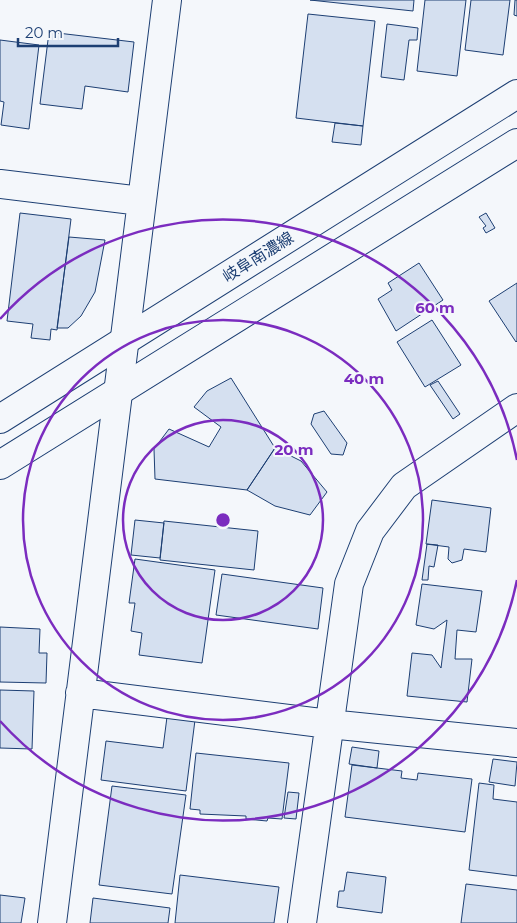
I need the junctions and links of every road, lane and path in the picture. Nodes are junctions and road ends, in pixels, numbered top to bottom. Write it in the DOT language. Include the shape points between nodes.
graph roads {
  1 [pos="168,0"];
  2 [pos="517,94"];
  3 [pos="517,143"];
  4 [pos="0,184"];
  5 [pos="141,201"];
  6 [pos="125,340"];
  7 [pos="119,389"];
  8 [pos="517,408"];
  9 [pos="0,419"];
  10 [pos="0,465"];
  11 [pos="80,692"];
  12 [pos="329,724"];
  13 [pos="517,742"];
  14 [pos="52,923"];
  15 [pos="302,923"];
  1 -- 5 [label="street"];
  2 -- 6 [label="street, 岐阜南濃線"];
  3 -- 7 [label="street"];
  4 -- 5 [label="street"];
  5 -- 6 [label="street"];
  6 -- 7 [label="street"];
  6 -- 9 [label="street, 岐阜南濃線"];
  7 -- 10 [label="street"];
  7 -- 11 [label="street"];
  8 -- 12 [label="street" via="404,486 370,532 349,584"];
  11 -- 12 [label="street"];
  11 -- 14 [label="street"];
  12 -- 13 [label="street"];
  12 -- 15 [label="street"];
}
